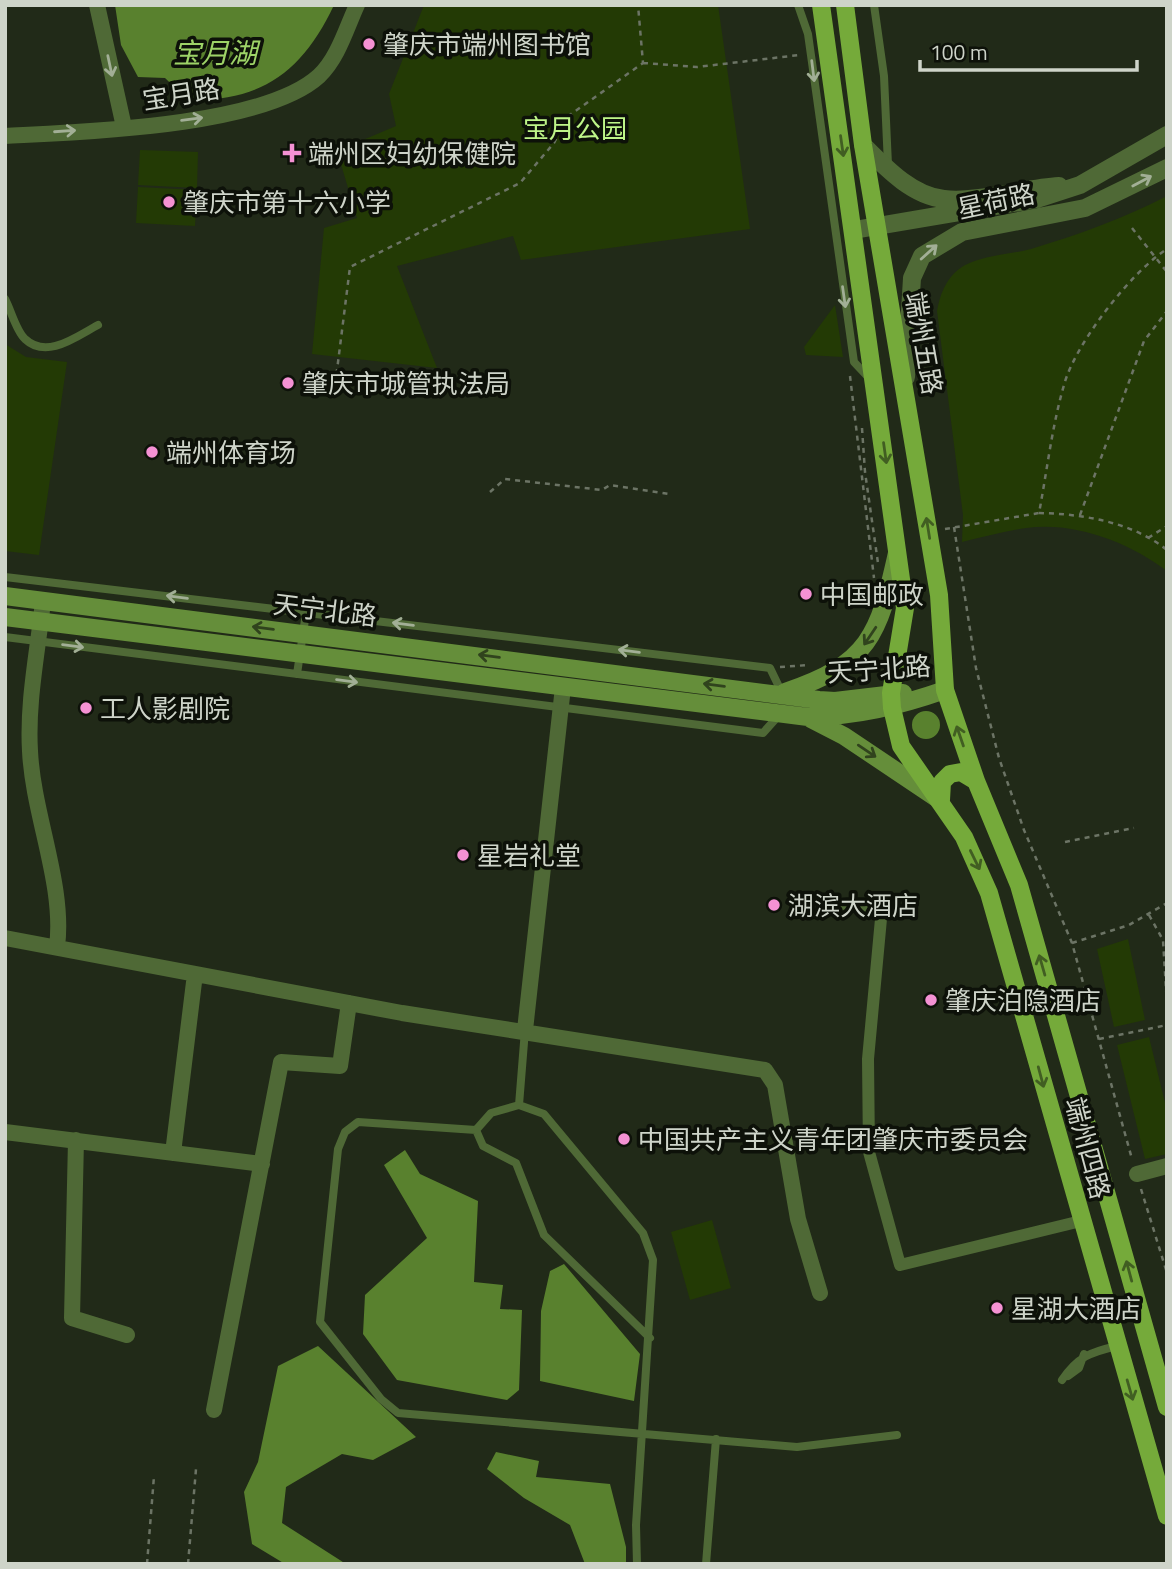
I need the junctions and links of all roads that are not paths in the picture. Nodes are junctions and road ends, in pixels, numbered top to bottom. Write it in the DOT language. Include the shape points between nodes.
graph roads {
  1 [pos="97,5"];
  2 [pos="357,5"];
  3 [pos="798,5"];
  4 [pos="821,5"];
  5 [pos="845,5"];
  6 [pos="874,5"];
  7 [pos="124,127"];
  8 [pos="1167,135"];
  9 [pos="5,136"];
  10 [pos="863,145"];
  11 [pos="1167,168"];
  12 [pos="889,171"];
  13 [pos="1080,185"];
  14 [pos="877,226"];
  15 [pos="854,230"];
  16 [pos="5,299"];
  17 [pos="98,325"];
  18 [pos="867,387"];
  19 [pos="906,388"];
  20 [pos="898,549"];
  21 [pos="5,577"];
  22 [pos="5,596"];
  23 [pos="43,601"];
  24 [pos="306,613"];
  25 [pos="5,617"];
  26 [pos="41,621"];
  27 [pos="303,633"];
  28 [pos="5,637"];
  29 [pos="38,641"];
  30 [pos="300,654"];
  31 [pos="297,674"];
  32 [pos="563,687"];
  33 [pos="945,690"];
  34 [pos="782,693"];
  35 [pos="891,701"];
  36 [pos="560,708"];
  37 [pos="780,714"];
  38 [pos="808,717"];
  39 [pos="976,781"];
  40 [pos="941,800"];
  41 [pos="820,901"];
  42 [pos="5,938"];
  43 [pos="57,947"];
  44 [pos="195,974"];
  45 [pos="349,1003"];
  46 [pos="525,1030"];
  47 [pos="519,1105"];
  48 [pos="476,1130"];
  49 [pos="5,1132"];
  50 [pos="76,1140"];
  51 [pos="173,1153"];
  52 [pos="262,1164"];
  53 [pos="1167,1166"];
  54 [pos="1137,1174"];
  55 [pos="1081,1221"];
  56 [pos="820,1293"];
  57 [pos="127,1335"];
  58 [pos="650,1338"];
  59 [pos="1116,1346"];
  60 [pos="1084,1354"];
  61 [pos="1167,1407"];
  62 [pos="215,1410"];
  63 [pos="643,1432"];
  64 [pos="898,1435"];
  65 [pos="716,1439"];
  66 [pos="1167,1516"];
  67 [pos="637,1564"];
  68 [pos="706,1564"];
  1 -- 7 [label="street, one-way"];
  7 -- 2 [label="street, 宝月路, one-way" via="206,117 262,104 303,86 332,60"];
  3 -- 18 [label="lane, one-way" via="811,53 851,363"];
  4 -- 15 [label="main road, 端州五路, one-way"];
  5 -- 10 [label="main road, 端州五路"];
  6 -- 12 [label="lane" via="884,76"];
  9 -- 7 [label="street, 宝月路, one-way"];
  8 -- 13 [label="street, 星荷路"];
  10 -- 12 [label="street"];
  10 -- 14 [label="main road, 端州五路"];
  19 -- 11 [label="street, 星荷路, one-way" via="912,278 922,256 962,232 1085,208"];
  12 -- 13 [label="street" via="944,199"];
  13 -- 14 [label="street, 星荷路" via="1037,199"];
  14 -- 15 [label="street, 星荷路"];
  14 -- 19 [label="main road, 端州五路"];
  15 -- 18 [label="main road, 端州五路"];
  16 -- 17 [label="lane" via="24,339 36,346 63,345"];
  18 -- 20 [label="main road, 端州五路, one-way"];
  33 -- 19 [label="main road, 端州五路, one-way" via="939,595"];
  20 -- 34 [label="main road, one-way" via="884,609 868,642 836,672"];
  20 -- 35 [label="main road, 端州五路" via="905,608"];
  24 -- 21 [label="lane, one-way"];
  22 -- 23 [label="main road, 天宁北路"];
  23 -- 26 [label="street"];
  27 -- 23 [label="main road, 天宁北路, one-way"];
  24 -- 27 [label="lane"];
  34 -- 24 [label="lane, one-way" via="770,668"];
  25 -- 26 [label="main road, 天宁北路"];
  26 -- 29 [label="street"];
  26 -- 30 [label="main road, 天宁北路"];
  27 -- 30 [label="lane"];
  34 -- 27 [label="main road, 天宁北路, one-way"];
  28 -- 29 [label="lane"];
  29 -- 31 [label="lane, one-way"];
  29 -- 43 [label="street" via="30,751 60,923"];
  30 -- 31 [label="lane"];
  30 -- 32 [label="main road, 天宁北路"];
  31 -- 36 [label="lane, one-way"];
  32 -- 36 [label="street"];
  32 -- 37 [label="main road, 天宁北路"];
  33 -- 35 [label="main road, 天宁北路"];
  39 -- 33 [label="main road, 端州四路, one-way"];
  34 -- 35 [label="main road, 天宁北路" via="835,701"];
  35 -- 38 [label="main road, 天宁北路" via="848,716"];
  35 -- 40 [label="main road, 端州四路" via="901,746"];
  36 -- 37 [label="lane" via="763,733"];
  36 -- 46 [label="street"];
  37 -- 38 [label="main road, 天宁北路"];
  38 -- 40 [label="main road, one-way"];
  39 -- 40 [label="main road" via="961,772 950,774 942,782"];
  61 -- 39 [label="main road, 端州四路, one-way" via="1019,885"];
  40 -- 55 [label="main road, 端州四路, one-way" via="989,893"];
  41 -- 55 [label="street" via="882,908 868,1059 869,1152 900,1265"];
  42 -- 43 [label="street"];
  43 -- 44 [label="street"];
  44 -- 45 [label="street"];
  44 -- 51 [label="street"];
  45 -- 46 [label="street"];
  45 -- 52 [label="street" via="340,1066 281,1062"];
  46 -- 47 [label="lane"];
  46 -- 56 [label="street" via="765,1070 775,1085 798,1219"];
  47 -- 48 [label="lane" via="491,1113"];
  47 -- 58 [label="lane" via="544,1114 643,1233 653,1260"];
  48 -- 58 [label="lane" via="483,1146 516,1163 544,1235"];
  48 -- 63 [label="lane" via="374,1121 358,1122 345,1132 338,1149 320,1322 381,1399 398,1413"];
  49 -- 50 [label="street"];
  50 -- 51 [label="street"];
  50 -- 57 [label="street" via="72,1318"];
  51 -- 52 [label="street"];
  52 -- 62 [label="street"];
  53 -- 54 [label="street"];
  55 -- 59 [label="main road, 端州四路"];
  58 -- 63 [label="lane"];
  59 -- 60 [label="lane"];
  59 -- 66 [label="main road, 端州四路, one-way"];
  63 -- 65 [label="lane"];
  63 -- 67 [label="lane"];
  64 -- 65 [label="lane" via="797,1447"];
  65 -- 68 [label="lane"];
}
